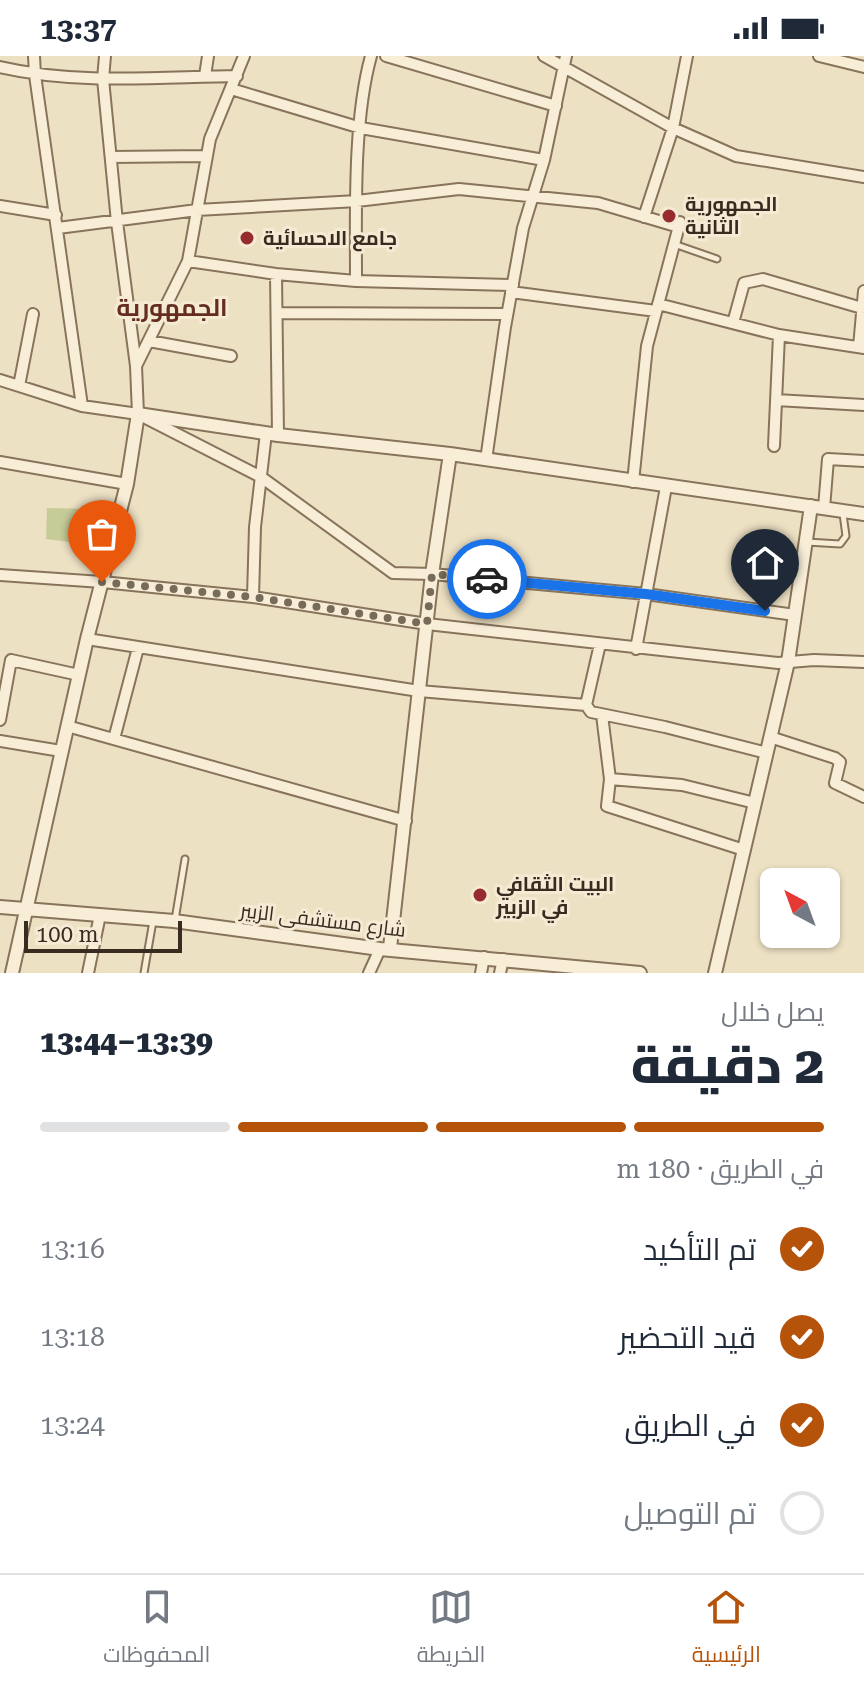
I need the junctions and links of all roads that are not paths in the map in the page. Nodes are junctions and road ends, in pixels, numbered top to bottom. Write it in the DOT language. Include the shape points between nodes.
graph roads {
  1 [pos="34,56"];
  2 [pos="105,56"];
  3 [pos="208,56"];
  4 [pos="244,56"];
  5 [pos="371,56"];
  6 [pos="386,56"];
  7 [pos="544,56"];
  8 [pos="687,56"];
  9 [pos="819,56"];
  10 [pos="564,61"];
  11 [pos="0,67"];
  12 [pos="864,67"];
  13 [pos="35,75"];
  14 [pos="205,76"];
  15 [pos="237,76"];
  16 [pos="103,79"];
  17 [pos="231,89"];
  18 [pos="556,106"];
  19 [pos="361,128"];
  20 [pos="673,128"];
  21 [pos="206,156"];
  22 [pos="111,157"];
  23 [pos="544,160"];
  24 [pos="864,177"];
  25 [pos="531,196"];
  26 [pos="357,201"];
  27 [pos="0,206"];
  28 [pos="197,210"];
  29 [pos="56,215"];
  30 [pos="644,217"];
  31 [pos="117,222"];
  32 [pos="58,228"];
  33 [pos="674,244"];
  34 [pos="717,259"];
  35 [pos="188,261"];
  36 [pos="276,274"];
  37 [pos="356,281"];
  38 [pos="512,288"];
  39 [pos="864,291"];
  40 [pos="657,308"];
  41 [pos="862,308"];
  42 [pos="277,313"];
  43 [pos="33,314"];
  44 [pos="507,314"];
  45 [pos="733,323"];
  46 [pos="779,335"];
  47 [pos="149,341"];
  48 [pos="861,348"];
  49 [pos="231,356"];
  50 [pos="136,366"];
  51 [pos="0,380"];
  52 [pos="19,386"];
  53 [pos="776,400"];
  54 [pos="864,405"];
  55 [pos="82,406"];
  56 [pos="138,414"];
  57 [pos="272,434"];
  58 [pos="774,446"];
  59 [pos="450,454"];
  60 [pos="486,460"];
  61 [pos="864,461"];
  62 [pos="0,462"];
  63 [pos="261,477"];
  64 [pos="633,482"];
  65 [pos="127,484"];
  66 [pos="666,487"];
  67 [pos="818,507"];
  68 [pos="843,511"];
  69 [pos="864,514"];
  70 [pos="806,542"];
  71 [pos="432,574"];
  72 [pos="0,575"];
  73 [pos="102,582"];
  74 [pos="646,594"];
  75 [pos="253,597"];
  76 [pos="795,615"];
  77 [pos="427,624"];
  78 [pos="87,639"];
  79 [pos="600,644"];
  80 [pos="138,648"];
  81 [pos="636,649"];
  82 [pos="788,662"];
  83 [pos="864,662"];
  84 [pos="79,675"];
  85 [pos="419,691"];
  86 [pos="586,705"];
  87 [pos="602,715"];
  88 [pos="0,720"];
  89 [pos="67,726"];
  90 [pos="770,737"];
  91 [pos="114,739"];
  92 [pos="0,741"];
  93 [pos="61,751"];
  94 [pos="767,753"];
  95 [pos="610,779"];
  96 [pos="864,797"];
  97 [pos="755,803"];
  98 [pos="406,821"];
  99 [pos="744,850"];
  100 [pos="185,859"];
  101 [pos="0,907"];
  102 [pos="26,907"];
  103 [pos="100,915"];
  104 [pos="153,920"];
  105 [pos="174,921"];
  106 [pos="385,948"];
  107 [pos="484,957"];
  108 [pos="503,959"];
  109 [pos="606,971"];
  110 [pos="12,973"];
  111 [pos="88,973"];
  112 [pos="144,973"];
  113 [pos="369,973"];
  114 [pos="481,973"];
  115 [pos="500,973"];
  116 [pos="640,973"];
  117 [pos="715,973"];
  1 -- 13 [label="street"];
  2 -- 16 [label="street"];
  3 -- 14 [label="street"];
  4 -- 15 [label="street"];
  5 -- 19 [label="street"];
  6 -- 18 [label="street"];
  7 -- 10 [label="street"];
  8 -- 20 [label="street"];
  9 -- 12 [label="street"];
  10 -- 18 [label="street"];
  10 -- 20 [label="street"];
  11 -- 13 [label="street"];
  13 -- 16 [label="street"];
  13 -- 29 [label="street"];
  14 -- 15 [label="street"];
  14 -- 16 [label="street"];
  15 -- 17 [label="street"];
  16 -- 22 [label="street"];
  17 -- 19 [label="street"];
  17 -- 21 [label="street"];
  18 -- 23 [label="street"];
  19 -- 23 [label="street"];
  19 -- 26 [label="street"];
  20 -- 24 [label="street" via="736,156"];
  20 -- 30 [label="street"];
  21 -- 22 [label="street"];
  21 -- 28 [label="street"];
  22 -- 31 [label="street"];
  23 -- 25 [label="street"];
  25 -- 26 [label="street" via="459,189"];
  25 -- 30 [label="street" via="598,203"];
  25 -- 38 [label="street"];
  26 -- 28 [label="street"];
  26 -- 37 [label="street"];
  27 -- 29 [label="street"];
  28 -- 31 [label="street"];
  28 -- 35 [label="street"];
  29 -- 32 [label="street"];
  30 -- 33 [label="street" via="680,224"];
  31 -- 32 [label="street"];
  31 -- 50 [label="street"];
  32 -- 55 [label="street"];
  33 -- 34 [label="lane"];
  33 -- 40 [label="street"];
  35 -- 36 [label="street"];
  35 -- 47 [label="street"];
  36 -- 37 [label="street"];
  36 -- 42 [label="street"];
  37 -- 38 [label="street"];
  38 -- 40 [label="street"];
  38 -- 44 [label="street"];
  39 -- 41 [label="street"];
  40 -- 45 [label="street"];
  40 -- 64 [label="street" via="647,346"];
  41 -- 45 [label="street" via="763,279 744,283"];
  41 -- 48 [label="street"];
  42 -- 44 [label="street"];
  42 -- 57 [label="street"];
  43 -- 52 [label="street"];
  44 -- 60 [label="street"];
  45 -- 46 [label="street"];
  46 -- 48 [label="street"];
  46 -- 53 [label="street"];
  47 -- 49 [label="street"];
  47 -- 50 [label="street"];
  50 -- 56 [label="street"];
  51 -- 52 [label="street"];
  52 -- 55 [label="street"];
  53 -- 54 [label="street"];
  53 -- 58 [label="street"];
  55 -- 56 [label="street"];
  56 -- 57 [label="street"];
  56 -- 63 [label="street"];
  56 -- 65 [label="street"];
  57 -- 59 [label="street"];
  57 -- 63 [label="street"];
  59 -- 60 [label="street"];
  59 -- 71 [label="street"];
  60 -- 64 [label="street"];
  61 -- 67 [label="street" via="828,459"];
  62 -- 65 [label="street"];
  63 -- 71 [label="street" via="393,573"];
  63 -- 75 [label="street"];
  64 -- 66 [label="street"];
  65 -- 73 [label="street"];
  66 -- 67 [label="street"];
  66 -- 74 [label="street"];
  67 -- 68 [label="street"];
  67 -- 70 [label="street"];
  68 -- 69 [label="street"];
  68 -- 70 [label="lane" via="846,536 840,544"];
  70 -- 76 [label="street"];
  71 -- 74 [label="street"];
  71 -- 77 [label="street"];
  72 -- 73 [label="street"];
  73 -- 75 [label="street"];
  73 -- 78 [label="street"];
  74 -- 76 [label="street"];
  74 -- 81 [label="street"];
  75 -- 77 [label="street"];
  76 -- 82 [label="street"];
  77 -- 79 [label="street"];
  77 -- 85 [label="street"];
  78 -- 80 [label="street"];
  78 -- 84 [label="street"];
  79 -- 81 [label="street"];
  79 -- 86 [label="street"];
  80 -- 85 [label="street"];
  80 -- 91 [label="street"];
  81 -- 82 [label="street"];
  82 -- 83 [label="street"];
  82 -- 90 [label="street"];
  84 -- 88 [label="street" via="11,660"];
  84 -- 89 [label="street"];
  85 -- 86 [label="street"];
  85 -- 98 [label="street"];
  86 -- 87 [label="street"];
  87 -- 94 [label="street"];
  87 -- 95 [label="street"];
  89 -- 91 [label="street"];
  89 -- 93 [label="street"];
  90 -- 94 [label="street"];
  90 -- 96 [label="street" via="835,758 840,762 835,783"];
  91 -- 98 [label="street"];
  92 -- 93 [label="street"];
  93 -- 102 [label="street"];
  94 -- 97 [label="street"];
  95 -- 97 [label="street" via="682,785"];
  95 -- 99 [label="street" via="607,806"];
  97 -- 99 [label="street"];
  98 -- 106 [label="street"];
  99 -- 117 [label="street"];
  100 -- 105 [label="lane"];
  101 -- 102 [label="street, شارع مستشفى الزبير"];
  102 -- 103 [label="street, شارع مستشفى الزبير"];
  102 -- 110 [label="street"];
  103 -- 104 [label="street, شارع مستشفى الزبير"];
  103 -- 111 [label="street"];
  104 -- 105 [label="street, شارع مستشفى الزبير"];
  104 -- 112 [label="lane"];
  105 -- 106 [label="street, شارع مستشفى الزبير"];
  106 -- 107 [label="street, شارع مستشفى الزبير"];
  106 -- 113 [label="street"];
  107 -- 108 [label="street, شارع مستشفى الزبير"];
  107 -- 114 [label="street"];
  108 -- 109 [label="street, شارع مستشفى الزبير"];
  108 -- 115 [label="street"];
  109 -- 116 [label="street, شارع مستشفى الزبير"];
}
